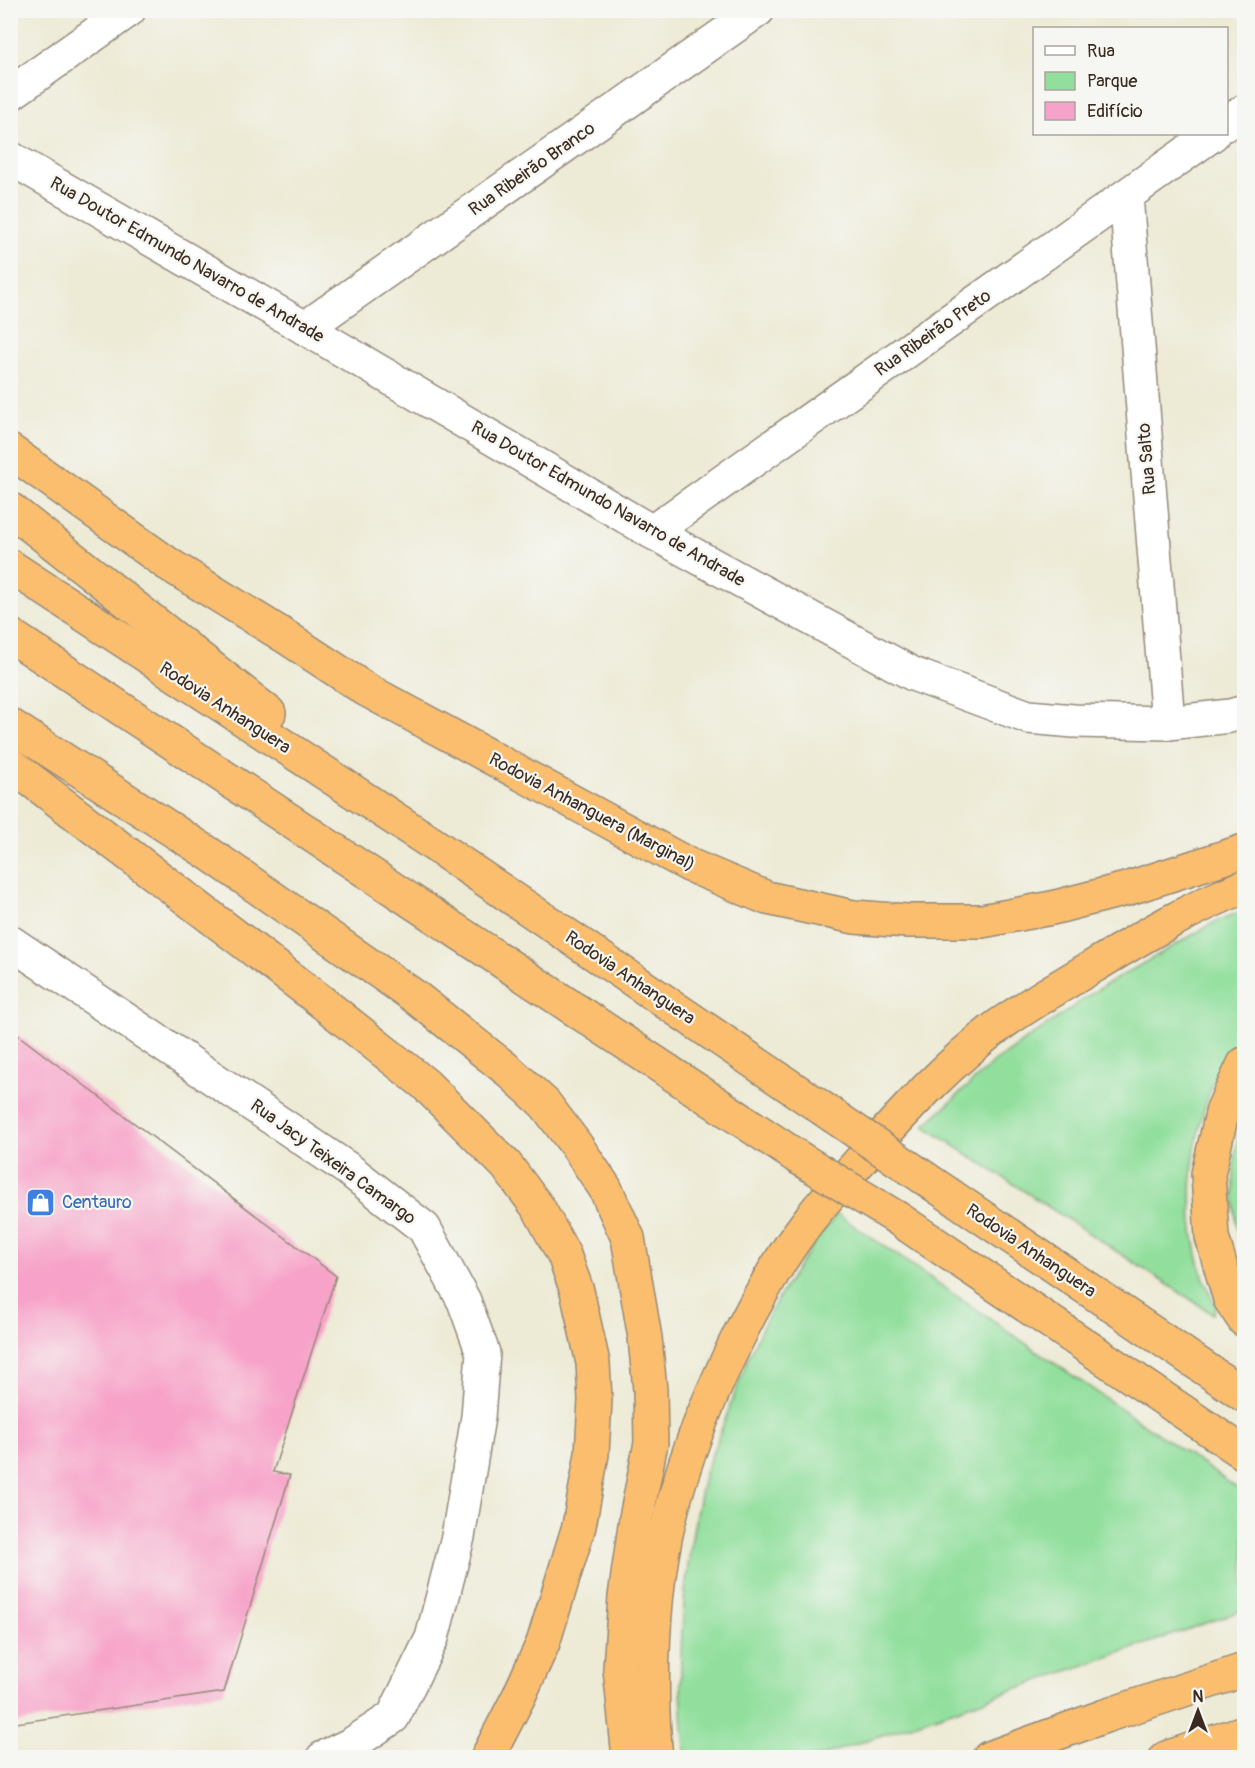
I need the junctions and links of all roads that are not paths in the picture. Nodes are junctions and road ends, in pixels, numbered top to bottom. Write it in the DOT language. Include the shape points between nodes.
graph roads {
  1 [pos="129,10"];
  2 [pos="758,10"];
  3 [pos="10,94"];
  4 [pos="1245,111"];
  5 [pos="1228,123"];
  6 [pos="1212,135"];
  7 [pos="10,158"];
  8 [pos="1126,196"];
  9 [pos="305,328"];
  10 [pos="10,451"];
  11 [pos="10,509"];
  12 [pos="652,532"];
  13 [pos="10,566"];
  14 [pos="10,635"];
  15 [pos="1245,712"];
  16 [pos="1168,723"];
  17 [pos="10,725"];
  18 [pos="10,764"];
  19 [pos="424,838"];
  20 [pos="1245,851"];
  21 [pos="1245,887"];
  22 [pos="10,942"];
  23 [pos="1245,1064"];
  24 [pos="1245,1320"];
  25 [pos="1245,1395"];
  26 [pos="1245,1453"];
  27 [pos="1245,1670"];
  28 [pos="1245,1732"];
  29 [pos="655,1747"];
  30 [pos="337,1751"];
  31 [pos="486,1758"];
  32 [pos="629,1758"];
  33 [pos="989,1758"];
  34 [pos="1166,1758"];
  1 -- 3 [label="street"];
  2 -- 9 [label="street, Rua Ribeirão Branco"];
  4 -- 5 [label="street"];
  6 -- 8 [label="street, Rua Ribeirão Preto"];
  7 -- 9 [label="street, Rua Doutor Edmundo Navarro de Andrade"];
  8 -- 12 [label="street, Rua Ribeirão Preto"];
  8 -- 16 [label="street, Rua Salto"];
  9 -- 12 [label="street, Rua Doutor Edmundo Navarro de Andrade"];
  10 -- 20 [label="highway, Rodovia Anhanguera (Marginal)" via="168,564 365,689 689,865 767,898 854,917 982,921 1126,889"];
  11 -- 19 [label="highway"];
  12 -- 16 [label="street, Rua Doutor Edmundo Navarro de Andrade" via="913,674 1028,717"];
  13 -- 19 [label="highway, Rodovia Anhanguera"];
  14 -- 26 [label="highway, bridge" via="799,1158 897,1218"];
  15 -- 16 [label="street, Rua Doutor Edmundo Navarro de Andrade"];
  17 -- 32 [label="highway" via="207,853 414,996 509,1071 544,1104 605,1188 628,1238 650,1390 651,1443 625,1597 620,1668"];
  18 -- 31 [label="highway" via="425,1084 506,1165 539,1209 564,1255 578,1291 593,1363 596,1400 592,1454 579,1526 543,1643"];
  19 -- 25 [label="highway, Rodovia Anhanguera, bridge"];
  21 -- 29 [label="highway" via="1115,953 998,1026 907,1109 809,1220 770,1277 740,1333 687,1457 669,1522 658,1584"];
  22 -- 30 [label="street, Rua Jacy Teixeira Camargo" via="348,1169 424,1228 464,1301 483,1353 478,1417 458,1537 432,1638 393,1718"];
  23 -- 24 [label="highway" via="1223,1109 1208,1174 1212,1237 1230,1299"];
  27 -- 33 [label="highway"];
  28 -- 34 [label="highway"];
}
